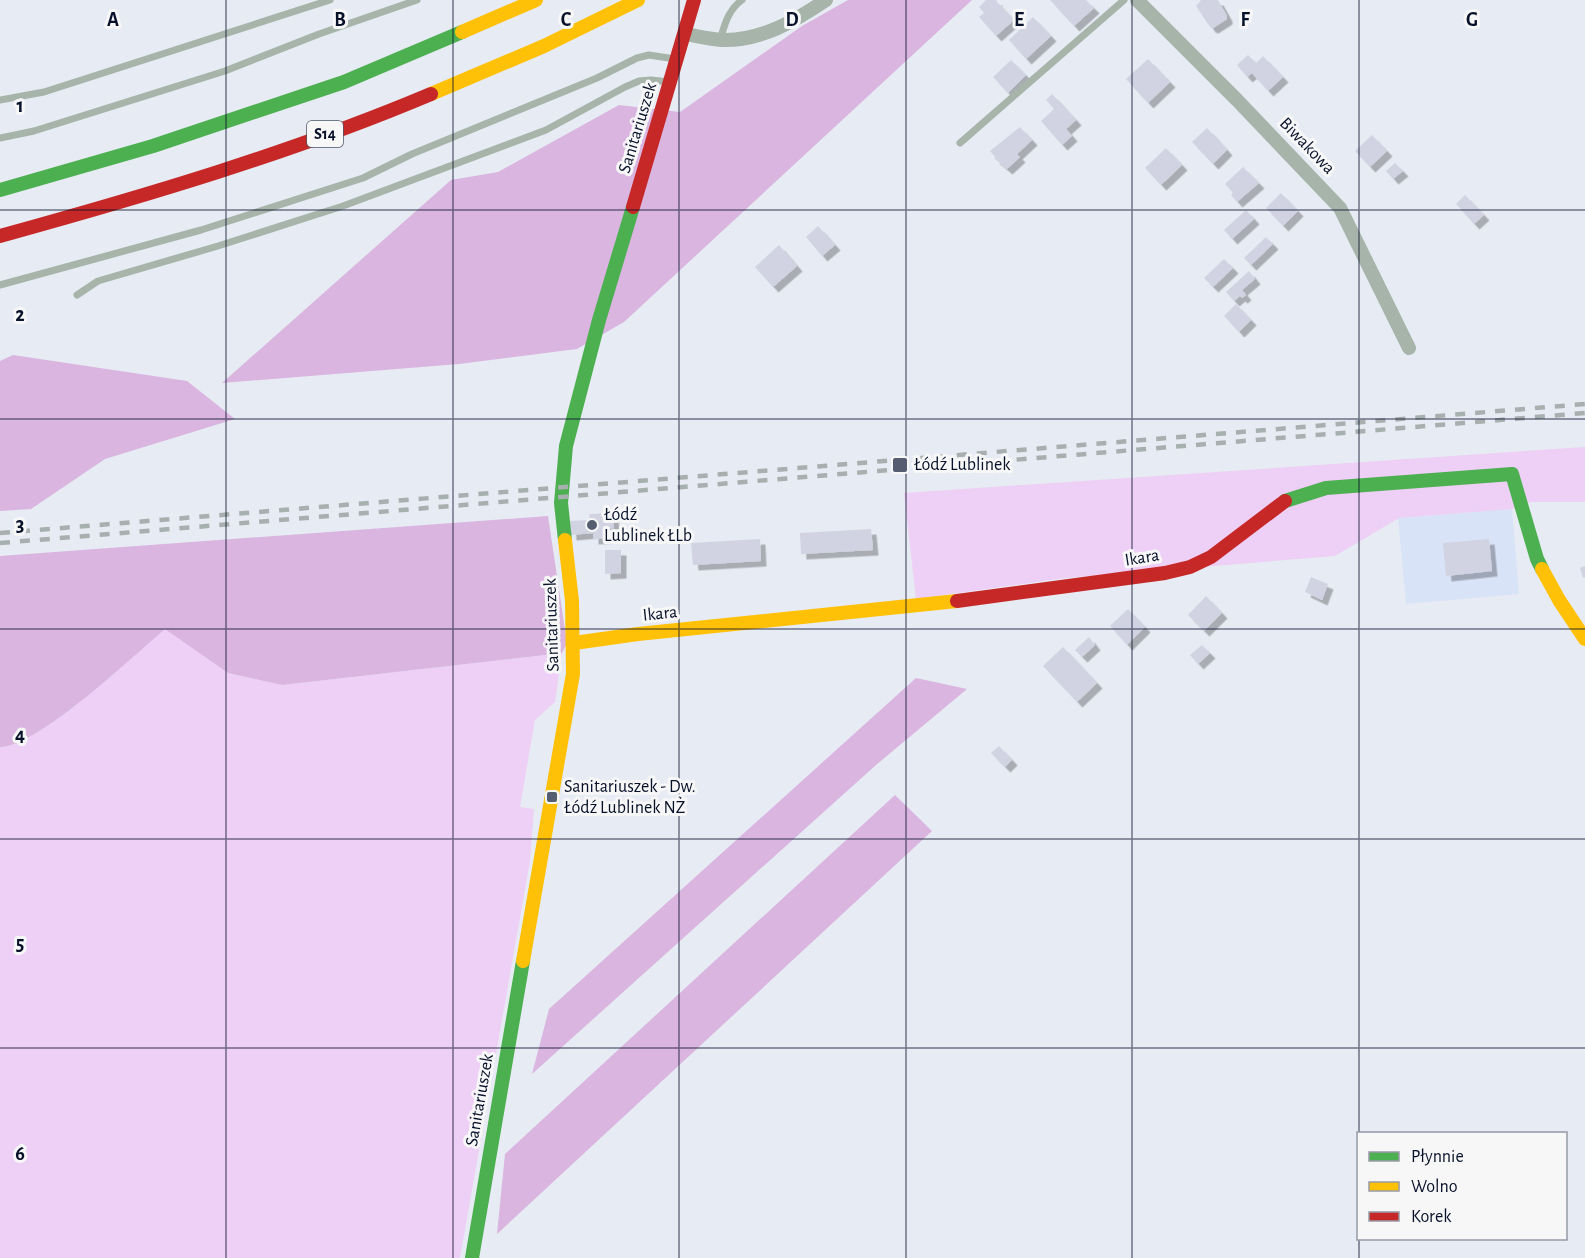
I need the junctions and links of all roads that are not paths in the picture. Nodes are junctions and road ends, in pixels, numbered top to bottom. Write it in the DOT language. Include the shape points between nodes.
graph roads {
  1 [pos="330,0"];
  2 [pos="417,0"];
  3 [pos="536,0"];
  4 [pos="638,0"];
  5 [pos="694,0"];
  6 [pos="742,0"];
  7 [pos="826,0"];
  8 [pos="1124,0"];
  9 [pos="1137,0"];
  10 [pos="684,34"];
  11 [pos="720,40"];
  12 [pos="678,60"];
  13 [pos="671,82"];
  14 [pos="0,100"];
  15 [pos="0,138"];
  16 [pos="960,143"];
  17 [pos="0,190"];
  18 [pos="0,236"];
  19 [pos="0,285"];
  20 [pos="77,294"];
  21 [pos="1409,348"];
  22 [pos="1585,639"];
  23 [pos="574,643"];
  24 [pos="472,1258"];
  1 -- 14 [label="lane" via="44,92"];
  2 -- 15 [label="lane" via="225,71"];
  3 -- 17 [label="main road, S14" via="344,82 153,146"];
  4 -- 18 [label="main road, S14" via="427,96 299,144 134,199"];
  5 -- 10 [label="main road, Sanitariuszek"];
  6 -- 11 [label="lane" via="727,16"];
  7 -- 11 [label="street" via="761,35"];
  8 -- 16 [label="lane"];
  9 -- 21 [label="street, Biwakowa" via="1340,208"];
  10 -- 11 [label="street"];
  10 -- 12 [label="main road, Sanitariuszek"];
  12 -- 13 [label="main road, Sanitariuszek"];
  12 -- 19 [label="lane" via="637,58 363,178 201,230"];
  13 -- 20 [label="lane" via="639,81 546,130 491,151 343,206 98,281"];
  13 -- 23 [label="main road, Sanitariuszek" via="599,320 566,446 562,510"];
  22 -- 23 [label="main road, Ikara" via="1537,559 1512,474 1306,492 1278,504 1210,557 1165,573 940,603"];
  23 -- 24 [label="main road, Sanitariuszek" via="573,674"];
}
